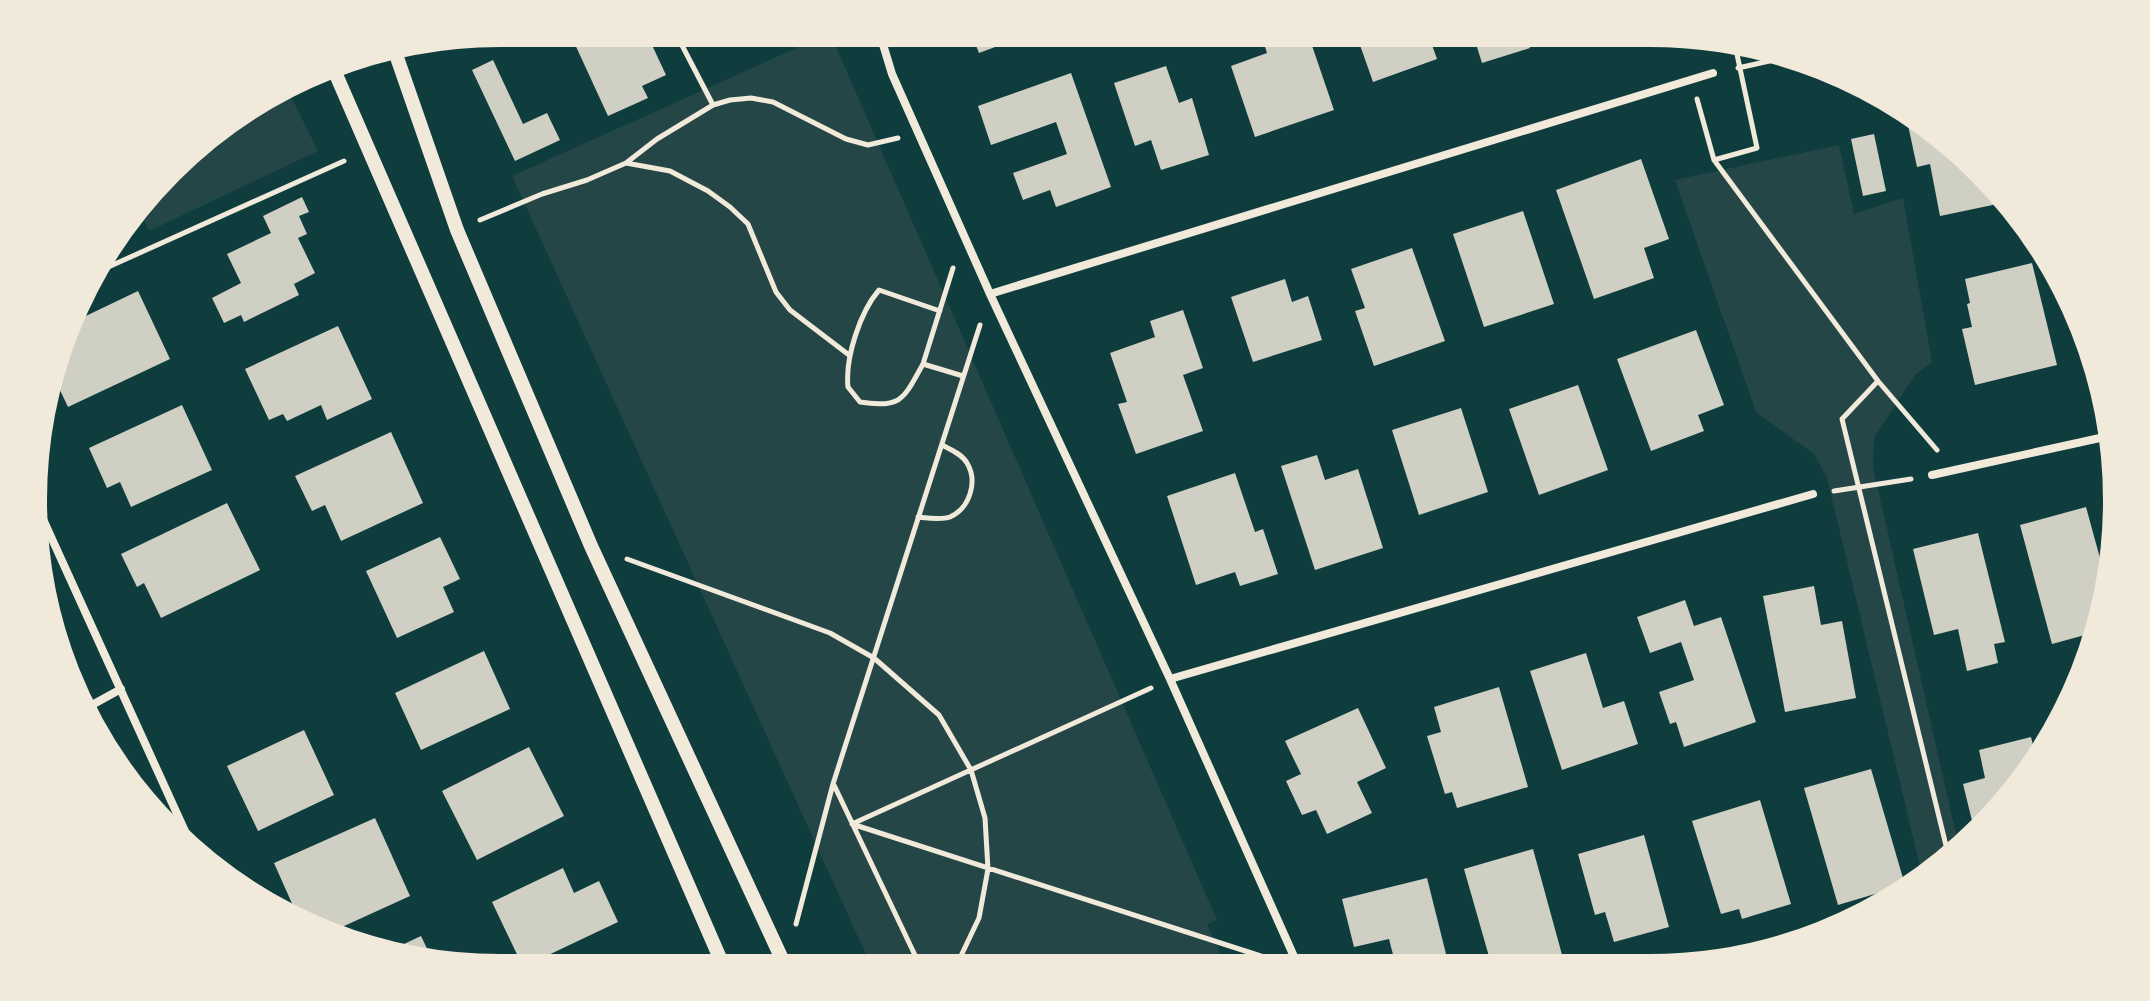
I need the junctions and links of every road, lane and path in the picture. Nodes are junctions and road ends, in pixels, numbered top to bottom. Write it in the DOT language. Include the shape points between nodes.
graph roads {
  1 [pos="680,42"];
  2 [pos="882,42"];
  3 [pos="1736,51"];
  4 [pos="396,55"];
  5 [pos="1774,60"];
  6 [pos="1740,67"];
  7 [pos="336,73"];
  8 [pos="1713,73"];
  9 [pos="1691,80"];
  10 [pos="713,105"];
  11 [pos="918,134"];
  12 [pos="371,149"];
  13 [pos="1714,160"];
  14 [pos="626,163"];
  15 [pos="457,230"];
  16 [pos="964,235"];
  17 [pos="104,269"];
  18 [pos="990,294"];
  19 [pos="940,311"];
  20 [pos="849,355"];
  21 [pos="923,364"];
  22 [pos="963,376"];
  23 [pos="1878,381"];
  24 [pos="2103,437"];
  25 [pos="941,445"];
  26 [pos="1954,470"];
  27 [pos="1932,475"];
  28 [pos="1859,488"];
  29 [pos="1813,494"];
  30 [pos="918,517"];
  31 [pos="43,518"];
  32 [pos="591,546"];
  33 [pos="874,658"];
  34 [pos="1170,679"];
  35 [pos="121,689"];
  36 [pos="90,706"];
  37 [pos="971,770"];
  38 [pos="833,784"];
  39 [pos="852,824"];
  40 [pos="187,835"];
  41 [pos="1947,849"];
  42 [pos="988,868"];
  43 [pos="720,959"];
  44 [pos="783,959"];
  45 [pos="789,959"];
  46 [pos="917,959"];
  47 [pos="959,959"];
  48 [pos="1269,959"];
  49 [pos="1296,959"];
  1 -- 10 [label="path"];
  2 -- 11 [label="street"];
  3 -- 6 [label="path"];
  4 -- 15 [label="street"];
  5 -- 6 [label="path"];
  6 -- 8 [label="path"];
  6 -- 13 [label="path" via="1757,148"];
  7 -- 12 [label="street"];
  8 -- 9 [label="street"];
  9 -- 13 [label="path"];
  9 -- 18 [label="street"];
  10 -- 11 [label="path" via="751,98 773,102 868,145"];
  10 -- 14 [label="path"];
  11 -- 16 [label="street"];
  12 -- 17 [label="path"];
  12 -- 43 [label="street"];
  13 -- 23 [label="path"];
  14 -- 15 [label="path"];
  14 -- 20 [label="path" via="670,171 730,207 748,224 776,292 790,310"];
  15 -- 32 [label="street"];
  16 -- 18 [label="street"];
  16 -- 19 [label="path"];
  18 -- 22 [label="path"];
  18 -- 34 [label="street"];
  19 -- 20 [label="path" via="879,290"];
  19 -- 21 [label="path"];
  20 -- 21 [label="path" via="848,387 860,402 877,405 894,403 908,391"];
  21 -- 22 [label="path"];
  22 -- 25 [label="path"];
  23 -- 26 [label="path"];
  23 -- 28 [label="path" via="1842,419"];
  24 -- 26 [label="street"];
  25 -- 30 [label="path"];
  25 -- 30 [label="path" via="967,462 973,482 970,496 949,517"];
  26 -- 27 [label="street"];
  27 -- 28 [label="path"];
  28 -- 29 [label="path"];
  28 -- 41 [label="path"];
  29 -- 34 [label="street"];
  30 -- 33 [label="path"];
  31 -- 35 [label="street"];
  32 -- 33 [label="path" via="830,633"];
  32 -- 44 [label="street"];
  33 -- 37 [label="path" via="939,715"];
  33 -- 38 [label="path"];
  34 -- 37 [label="path"];
  34 -- 49 [label="street"];
  35 -- 36 [label="street"];
  35 -- 40 [label="street"];
  37 -- 39 [label="path"];
  37 -- 42 [label="path" via="985,818"];
  38 -- 39 [label="path"];
  38 -- 45 [label="path"];
  39 -- 42 [label="path"];
  39 -- 46 [label="path"];
  42 -- 47 [label="path" via="979,918"];
  42 -- 48 [label="path"];
}
